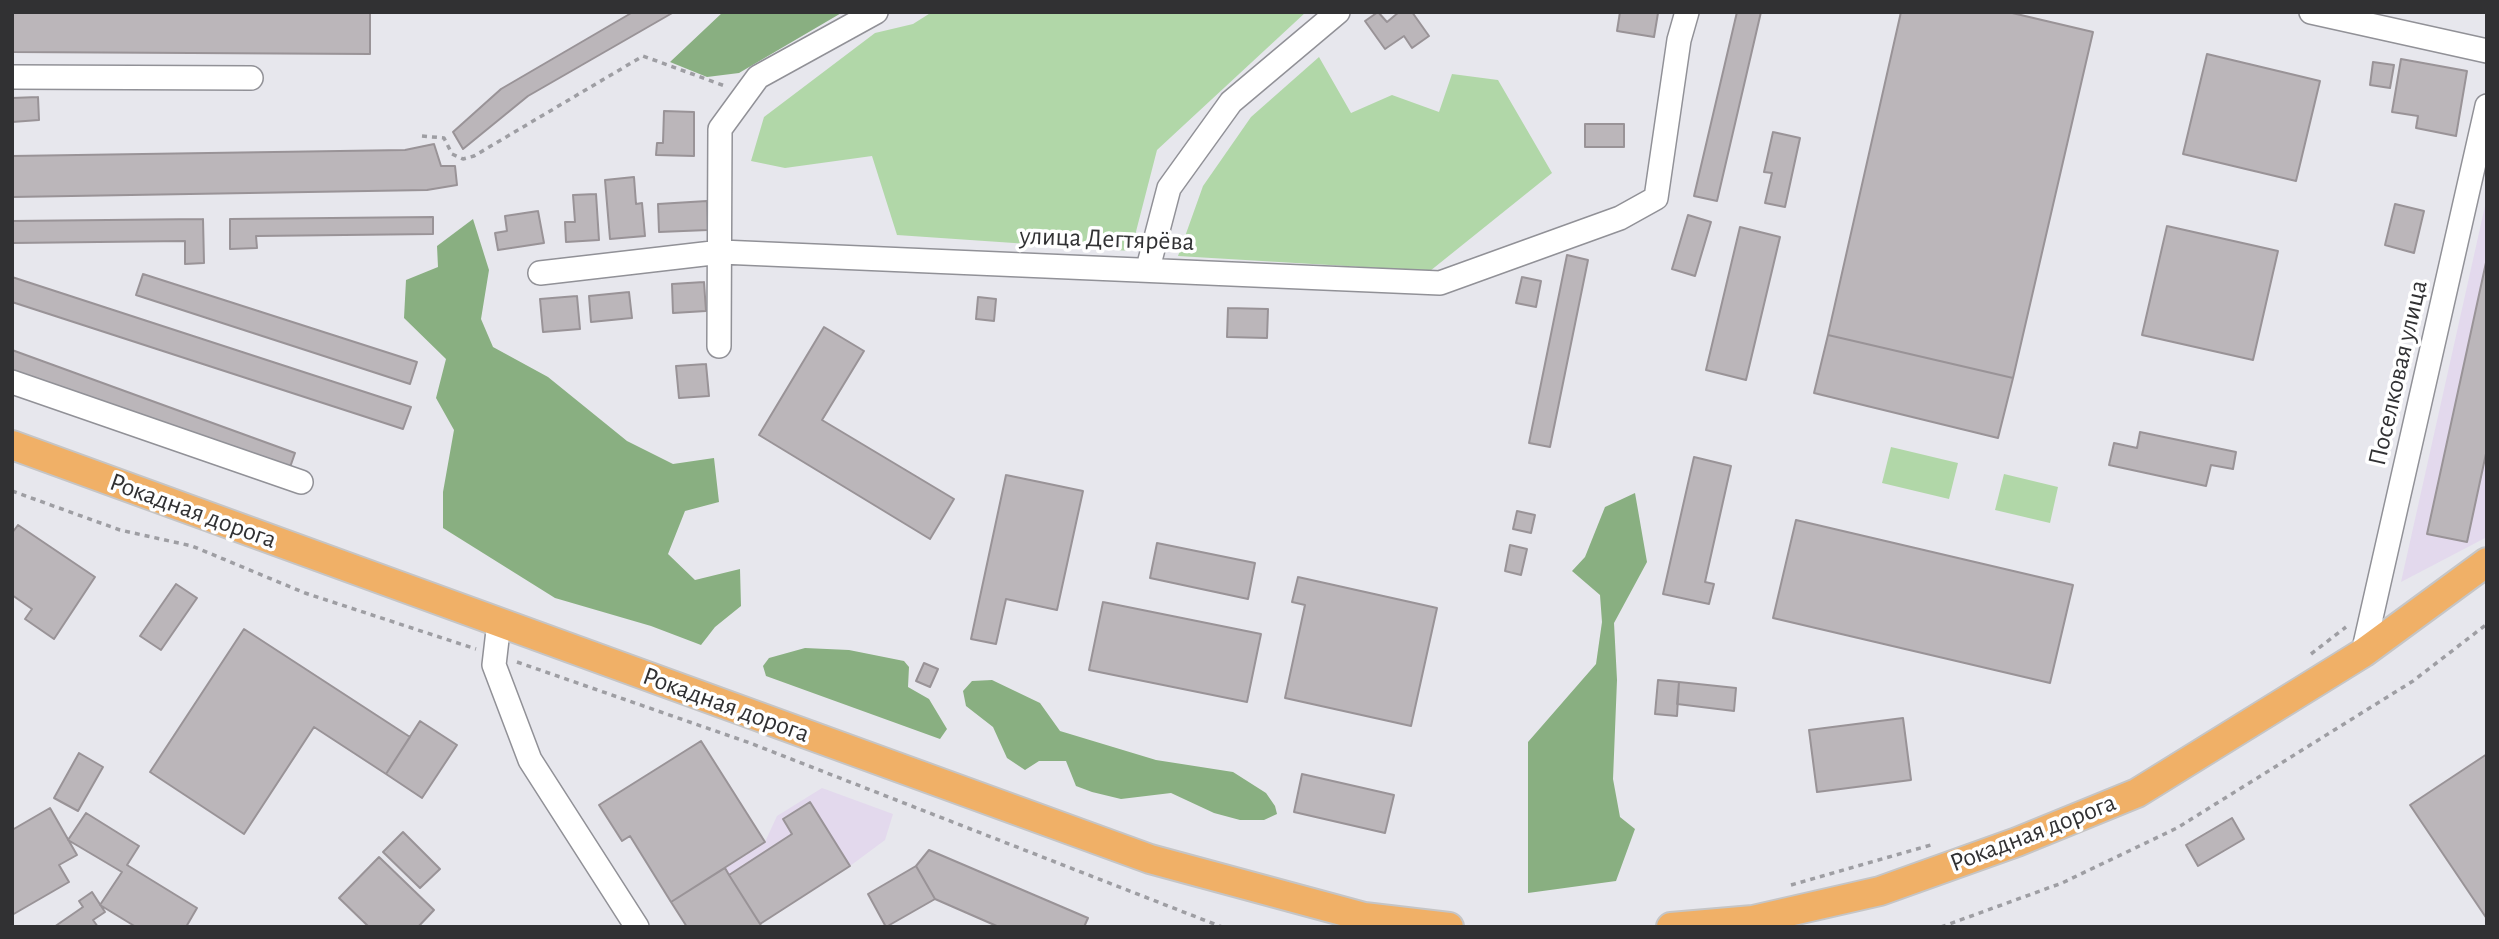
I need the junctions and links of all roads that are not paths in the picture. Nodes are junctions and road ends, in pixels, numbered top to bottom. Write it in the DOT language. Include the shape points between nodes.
graph roads {
  1 [pos="876,12"];
  2 [pos="1338,12"];
  3 [pos="1687,12"];
  4 [pos="2311,12"];
  5 [pos="2487,51"];
  6 [pos="12,78"];
  7 [pos="251,78"];
  8 [pos="2487,106"];
  9 [pos="721,252"];
  10 [pos="1148,268"];
  11 [pos="540,273"];
  12 [pos="719,346"];
  13 [pos="12,382"];
  14 [pos="12,445"];
  15 [pos="301,482"];
  16 [pos="2487,562"];
  17 [pos="499,622"];
  18 [pos="2362,653"];
  19 [pos="1805,917"];
  20 [pos="637,927"];
  21 [pos="1449,927"];
  22 [pos="1671,927"];
  1 -- 9 [label="street" via="758,77 720,129"];
  2 -- 10 [label="street" via="1231,102 1169,188"];
  3 -- 10 [label="street, улица Дегтярёва" via="1657,198 1620,218 1440,283"];
  4 -- 5 [label="street"];
  6 -- 7 [label="street"];
  8 -- 18 [label="street, Поселковая улица"];
  9 -- 10 [label="street, улица Дегтярёва"];
  9 -- 11 [label="street, улица Дегтярёва"];
  9 -- 12 [label="street"];
  13 -- 15 [label="street"];
  14 -- 17 [label="main road, Рокадная дорога"];
  16 -- 18 [label="main road, Рокадная дорога"];
  17 -- 20 [label="street" via="494,665 530,760"];
  17 -- 21 [label="main road, Рокадная дорога" via="1150,859 1364,917"];
  18 -- 19 [label="main road, Рокадная дорога" via="2137,793 2017,842"];
  19 -- 22 [label="main road, Рокадная дорога"];
}
